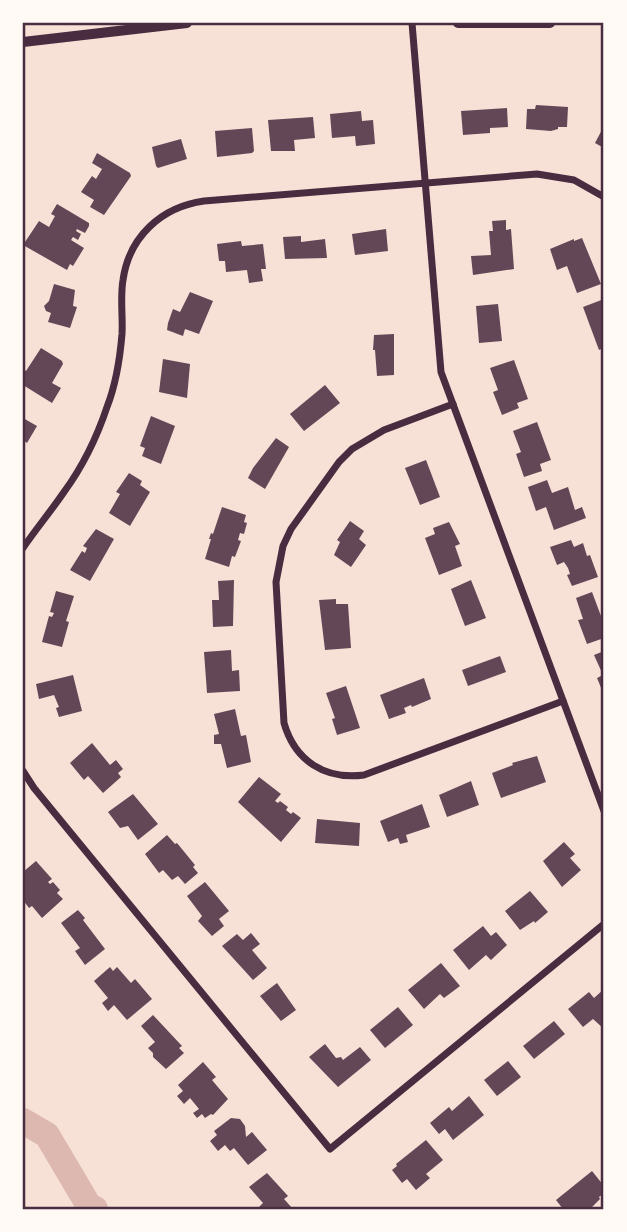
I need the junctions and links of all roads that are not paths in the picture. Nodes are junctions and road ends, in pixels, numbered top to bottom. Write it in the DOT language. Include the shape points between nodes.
graph roads {
  1 [pos="187,23"];
  2 [pos="412,23"];
  3 [pos="458,23"];
  4 [pos="550,23"];
  5 [pos="156,24"];
  6 [pos="23,41"];
  7 [pos="424,183"];
  8 [pos="604,197"];
  9 [pos="453,404"];
  10 [pos="23,548"];
  11 [pos="564,701"];
  12 [pos="23,771"];
  13 [pos="604,811"];
  14 [pos="604,924"];
  1 -- 5 [label="main road"];
  2 -- 7 [label="street"];
  3 -- 4 [label="main road"];
  5 -- 6 [label="main road"];
  7 -- 8 [label="street" via="537,174 574,180"];
  7 -- 9 [label="street" via="441,372"];
  7 -- 10 [label="street" via="194,202 153,222 132,247 126,265 118,367 96,438 64,493"];
  9 -- 11 [label="street"];
  9 -- 11 [label="street" via="384,430 352,449 287,537 276,582 288,737 301,756 325,772 364,775"];
  11 -- 13 [label="street"];
  12 -- 14 [label="street" via="330,1149"];
}
